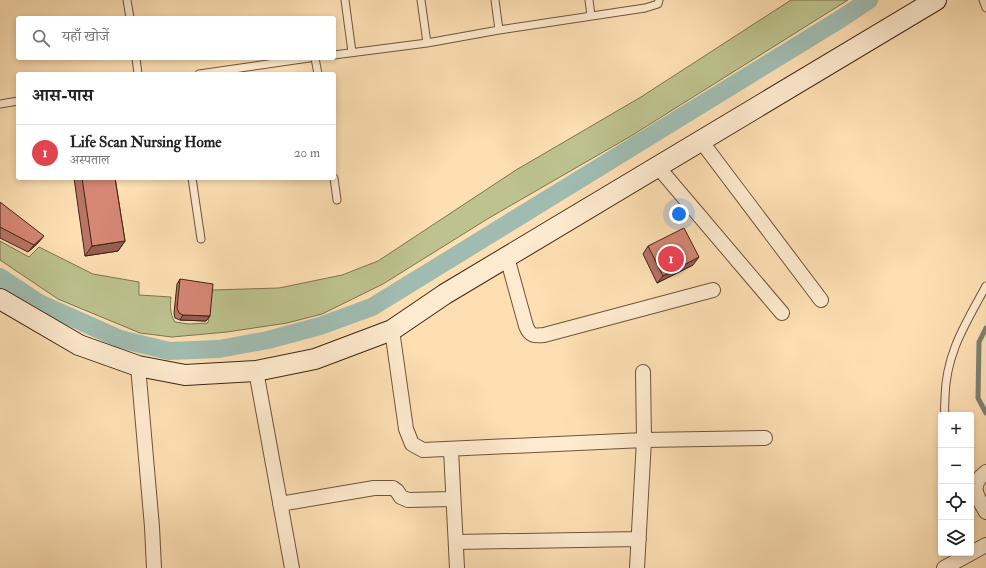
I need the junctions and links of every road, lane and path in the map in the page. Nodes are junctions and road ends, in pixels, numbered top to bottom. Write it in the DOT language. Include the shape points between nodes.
graph roads {
  1 [pos="127,0"];
  2 [pos="346,0"];
  3 [pos="421,0"];
  4 [pos="495,0"];
  5 [pos="589,0"];
  6 [pos="659,0"];
  7 [pos="936,0"];
  8 [pos="983,0"];
  9 [pos="986,8"];
  10 [pos="130,16"];
  11 [pos="591,16"];
  12 [pos="499,30"];
  13 [pos="427,43"];
  14 [pos="352,52"];
  15 [pos="336,54"];
  16 [pos="136,60"];
  17 [pos="296,60"];
  18 [pos="315,60"];
  19 [pos="138,72"];
  20 [pos="212,72"];
  21 [pos="318,72"];
  22 [pos="16,101"];
  23 [pos="0,104"];
  24 [pos="701,141"];
  25 [pos="658,167"];
  26 [pos="192,180"];
  27 [pos="334,180"];
  28 [pos="337,200"];
  29 [pos="200,239"];
  30 [pos="507,257"];
  31 [pos="986,286"];
  32 [pos="713,290"];
  33 [pos="0,299"];
  34 [pos="821,300"];
  35 [pos="782,313"];
  36 [pos="392,330"];
  37 [pos="138,366"];
  38 [pos="256,371"];
  39 [pos="643,372"];
  40 [pos="945,412"];
  41 [pos="765,438"];
  42 [pos="644,440"];
  43 [pos="451,450"];
  44 [pos="986,472"];
  45 [pos="974,486"];
  46 [pos="974,490"];
  47 [pos="453,498"];
  48 [pos="280,504"];
  49 [pos="986,512"];
  50 [pos="639,539"];
  51 [pos="456,542"];
  52 [pos="986,545"];
  53 [pos="154,568"];
  54 [pos="292,568"];
  55 [pos="457,568"];
  56 [pos="637,568"];
  57 [pos="944,568"];
  1 -- 10 [label="lane"];
  2 -- 14 [label="lane"];
  3 -- 13 [label="lane"];
  4 -- 12 [label="lane"];
  5 -- 11 [label="lane"];
  6 -- 11 [label="lane" via="658,4 645,8"];
  7 -- 24 [label="street"];
  8 -- 9 [label="lane"];
  11 -- 12 [label="lane"];
  12 -- 13 [label="lane"];
  13 -- 14 [label="lane"];
  14 -- 15 [label="lane"];
  16 -- 19 [label="lane"];
  17 -- 20 [label="lane"];
  18 -- 21 [label="lane"];
  22 -- 23 [label="lane"];
  24 -- 25 [label="street"];
  24 -- 34 [label="street"];
  25 -- 30 [label="street"];
  25 -- 35 [label="street"];
  26 -- 29 [label="lane"];
  27 -- 28 [label="lane"];
  30 -- 32 [label="street" via="528,332 534,336"];
  30 -- 36 [label="street"];
  31 -- 40 [label="lane" via="957,339 951,357 945,382"];
  33 -- 37 [label="street" via="78,345"];
  36 -- 38 [label="street" via="315,359"];
  36 -- 43 [label="street" via="406,429 412,444 423,450"];
  37 -- 38 [label="street" via="185,375"];
  37 -- 53 [label="street"];
  38 -- 48 [label="street"];
  39 -- 42 [label="street"];
  41 -- 42 [label="street"];
  42 -- 43 [label="street"];
  42 -- 50 [label="street"];
  43 -- 47 [label="street"];
  44 -- 45 [label="street"];
  46 -- 49 [label="street"];
  47 -- 48 [label="street" via="408,500 401,497 393,488 374,488"];
  47 -- 51 [label="street"];
  48 -- 54 [label="street"];
  50 -- 51 [label="street"];
  50 -- 56 [label="street"];
  51 -- 55 [label="street"];
  52 -- 57 [label="street"];
}
